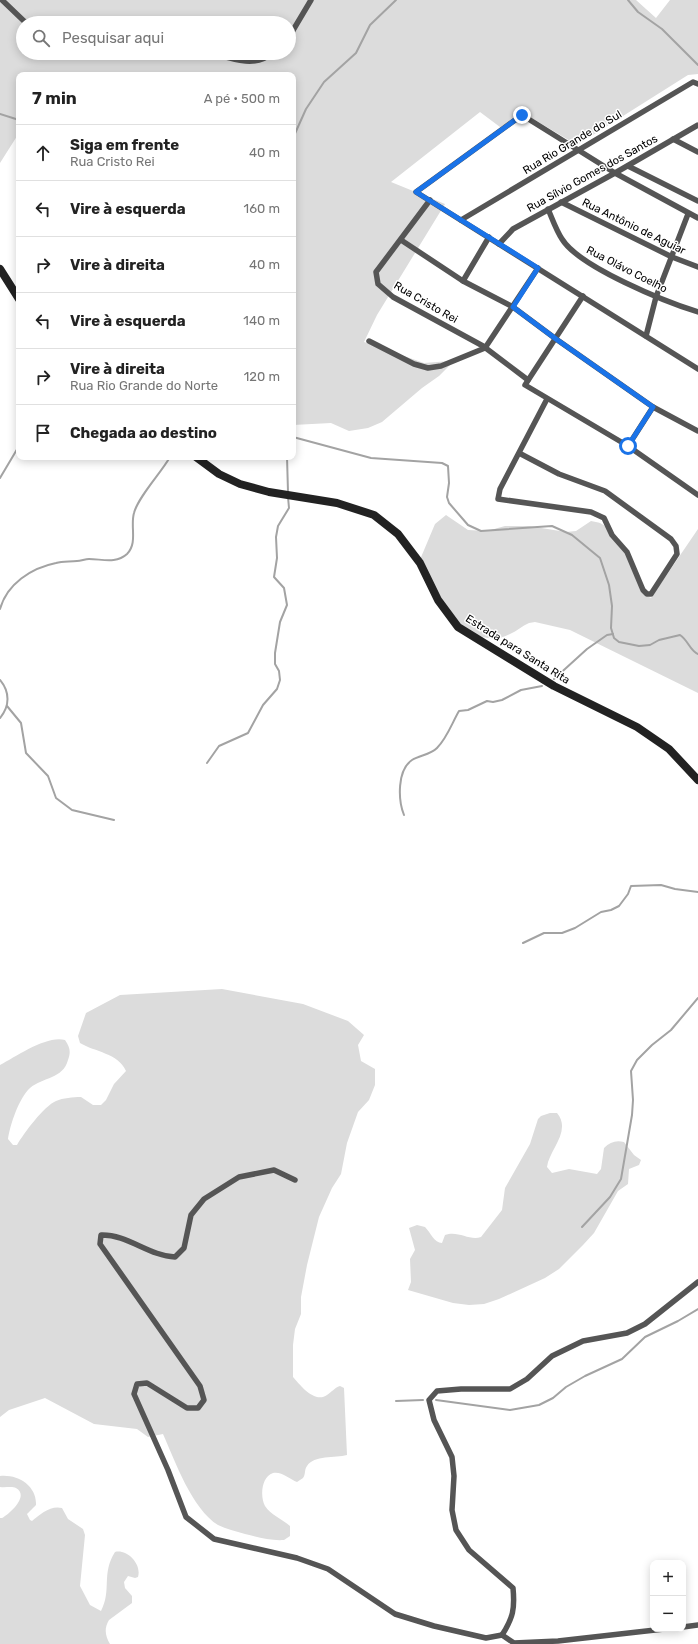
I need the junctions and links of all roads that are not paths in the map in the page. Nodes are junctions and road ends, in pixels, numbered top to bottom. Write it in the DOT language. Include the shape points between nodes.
graph roads {
  1 [pos="2,0"];
  2 [pos="311,0"];
  3 [pos="19,16"];
  4 [pos="296,26"];
  5 [pos="242,60"];
  6 [pos="262,60"];
  7 [pos="696,83"];
  8 [pos="698,125"];
  9 [pos="674,140"];
  10 [pos="578,150"];
  11 [pos="698,152"];
  12 [pos="628,166"];
  13 [pos="616,173"];
  14 [pos="430,200"];
  15 [pos="698,201"];
  16 [pos="561,202"];
  17 [pos="548,209"];
  18 [pos="688,214"];
  19 [pos="698,218"];
  20 [pos="461,220"];
  21 [pos="489,237"];
  22 [pos="401,240"];
  23 [pos="499,244"];
  24 [pos="672,257"];
  25 [pos="698,267"];
  26 [pos="538,268"];
  27 [pos="0,269"];
  28 [pos="463,281"];
  29 [pos="16,295"];
  30 [pos="584,296"];
  31 [pos="656,297"];
  32 [pos="513,307"];
  33 [pos="698,312"];
  34 [pos="646,336"];
  35 [pos="556,339"];
  36 [pos="369,341"];
  37 [pos="485,348"];
  38 [pos="698,369"];
  39 [pos="526,382"];
  40 [pos="547,399"];
  41 [pos="653,407"];
  42 [pos="698,431"];
  43 [pos="628,446"];
  44 [pos="519,453"];
  45 [pos="200,460"];
  46 [pos="698,495"];
  47 [pos="698,779"];
  48 [pos="295,1180"];
  49 [pos="698,1282"];
  50 [pos="698,1625"];
  51 [pos="686,1627"];
  52 [pos="650,1631"];
  53 [pos="502,1635"];
  1 -- 3 [label="street"];
  2 -- 4 [label="street"];
  5 -- 6 [label="street" via="255,63"];
  7 -- 10 [label="street, Rua Rio Grande do Sul"];
  8 -- 9 [label="street, Rua Sílvio Gomes dos Santos"];
  9 -- 11 [label="street"];
  9 -- 12 [label="street, Rua Sílvio Gomes dos Santos"];
  10 -- 13 [label="street"];
  10 -- 14 [label="street" via="522,115 416,192"];
  10 -- 20 [label="street, Rua Rio Grande do Sul"];
  12 -- 13 [label="street, Rua Sílvio Gomes dos Santos"];
  12 -- 15 [label="street"];
  13 -- 16 [label="street, Rua Sílvio Gomes dos Santos"];
  13 -- 18 [label="street"];
  14 -- 20 [label="street"];
  14 -- 22 [label="street, Rua Cristo Rei"];
  16 -- 17 [label="street, Rua Sílvio Gomes dos Santos"];
  16 -- 24 [label="street, Rua Antônio de Aguiar"];
  17 -- 23 [label="street, Rua Sílvio Gomes dos Santos" via="513,229"];
  17 -- 31 [label="street, Rua Olávo Coelho" via="562,240 576,254"];
  18 -- 19 [label="street"];
  18 -- 24 [label="street"];
  20 -- 21 [label="street"];
  21 -- 23 [label="street"];
  21 -- 28 [label="street"];
  22 -- 28 [label="street"];
  22 -- 37 [label="street, Rua Cristo Rei" via="376,272 378,284 393,297"];
  23 -- 26 [label="street"];
  24 -- 25 [label="street, Rua Antônio de Aguiar"];
  24 -- 31 [label="street"];
  26 -- 30 [label="street"];
  26 -- 32 [label="street"];
  27 -- 29 [label="main road"];
  28 -- 32 [label="street"];
  30 -- 34 [label="street"];
  30 -- 35 [label="street"];
  31 -- 33 [label="street, Rua Olávo Coelho"];
  31 -- 34 [label="street"];
  32 -- 35 [label="street"];
  32 -- 37 [label="street"];
  34 -- 38 [label="street"];
  35 -- 39 [label="street"];
  35 -- 41 [label="street"];
  36 -- 37 [label="street" via="414,364 428,368 442,366"];
  37 -- 39 [label="street, Rua Cristo Rei"];
  39 -- 40 [label="street, Rua Cristo Rei"];
  40 -- 43 [label="street, Rua Cristo Rei"];
  40 -- 44 [label="street"];
  41 -- 42 [label="street"];
  41 -- 43 [label="street"];
  43 -- 46 [label="street, Rua Cristo Rei"];
  44 -- 44 [label="street" via="500,489 498,499 591,512 604,518 612,535 627,552 643,590 650,594 677,554 676,546 671,539 605,492 559,474"];
  45 -- 47 [label="main road, Estrada para Santa Rita" via="219,474 240,484 269,492 337,503 374,516 398,534 420,563 438,600 458,627 554,686 637,727 669,749"];
  48 -- 53 [label="street" via="274,1170 238,1177 204,1199 191,1216 184,1248 175,1257 165,1257 112,1235 101,1235 100,1244 200,1386 204,1400 198,1408 187,1408 147,1383 137,1384 134,1394 186,1517 214,1539 297,1558 328,1569 395,1614 486,1638"];
  49 -- 53 [label="street" via="645,1324 627,1333 583,1341 552,1356 527,1379 510,1389 437,1391 429,1400 434,1420 452,1457 452,1510 456,1530 469,1550 512,1588 515,1604 511,1621"];
  50 -- 51 [label="street"];
  52 -- 53 [label="street" via="558,1641 514,1643"];
}
